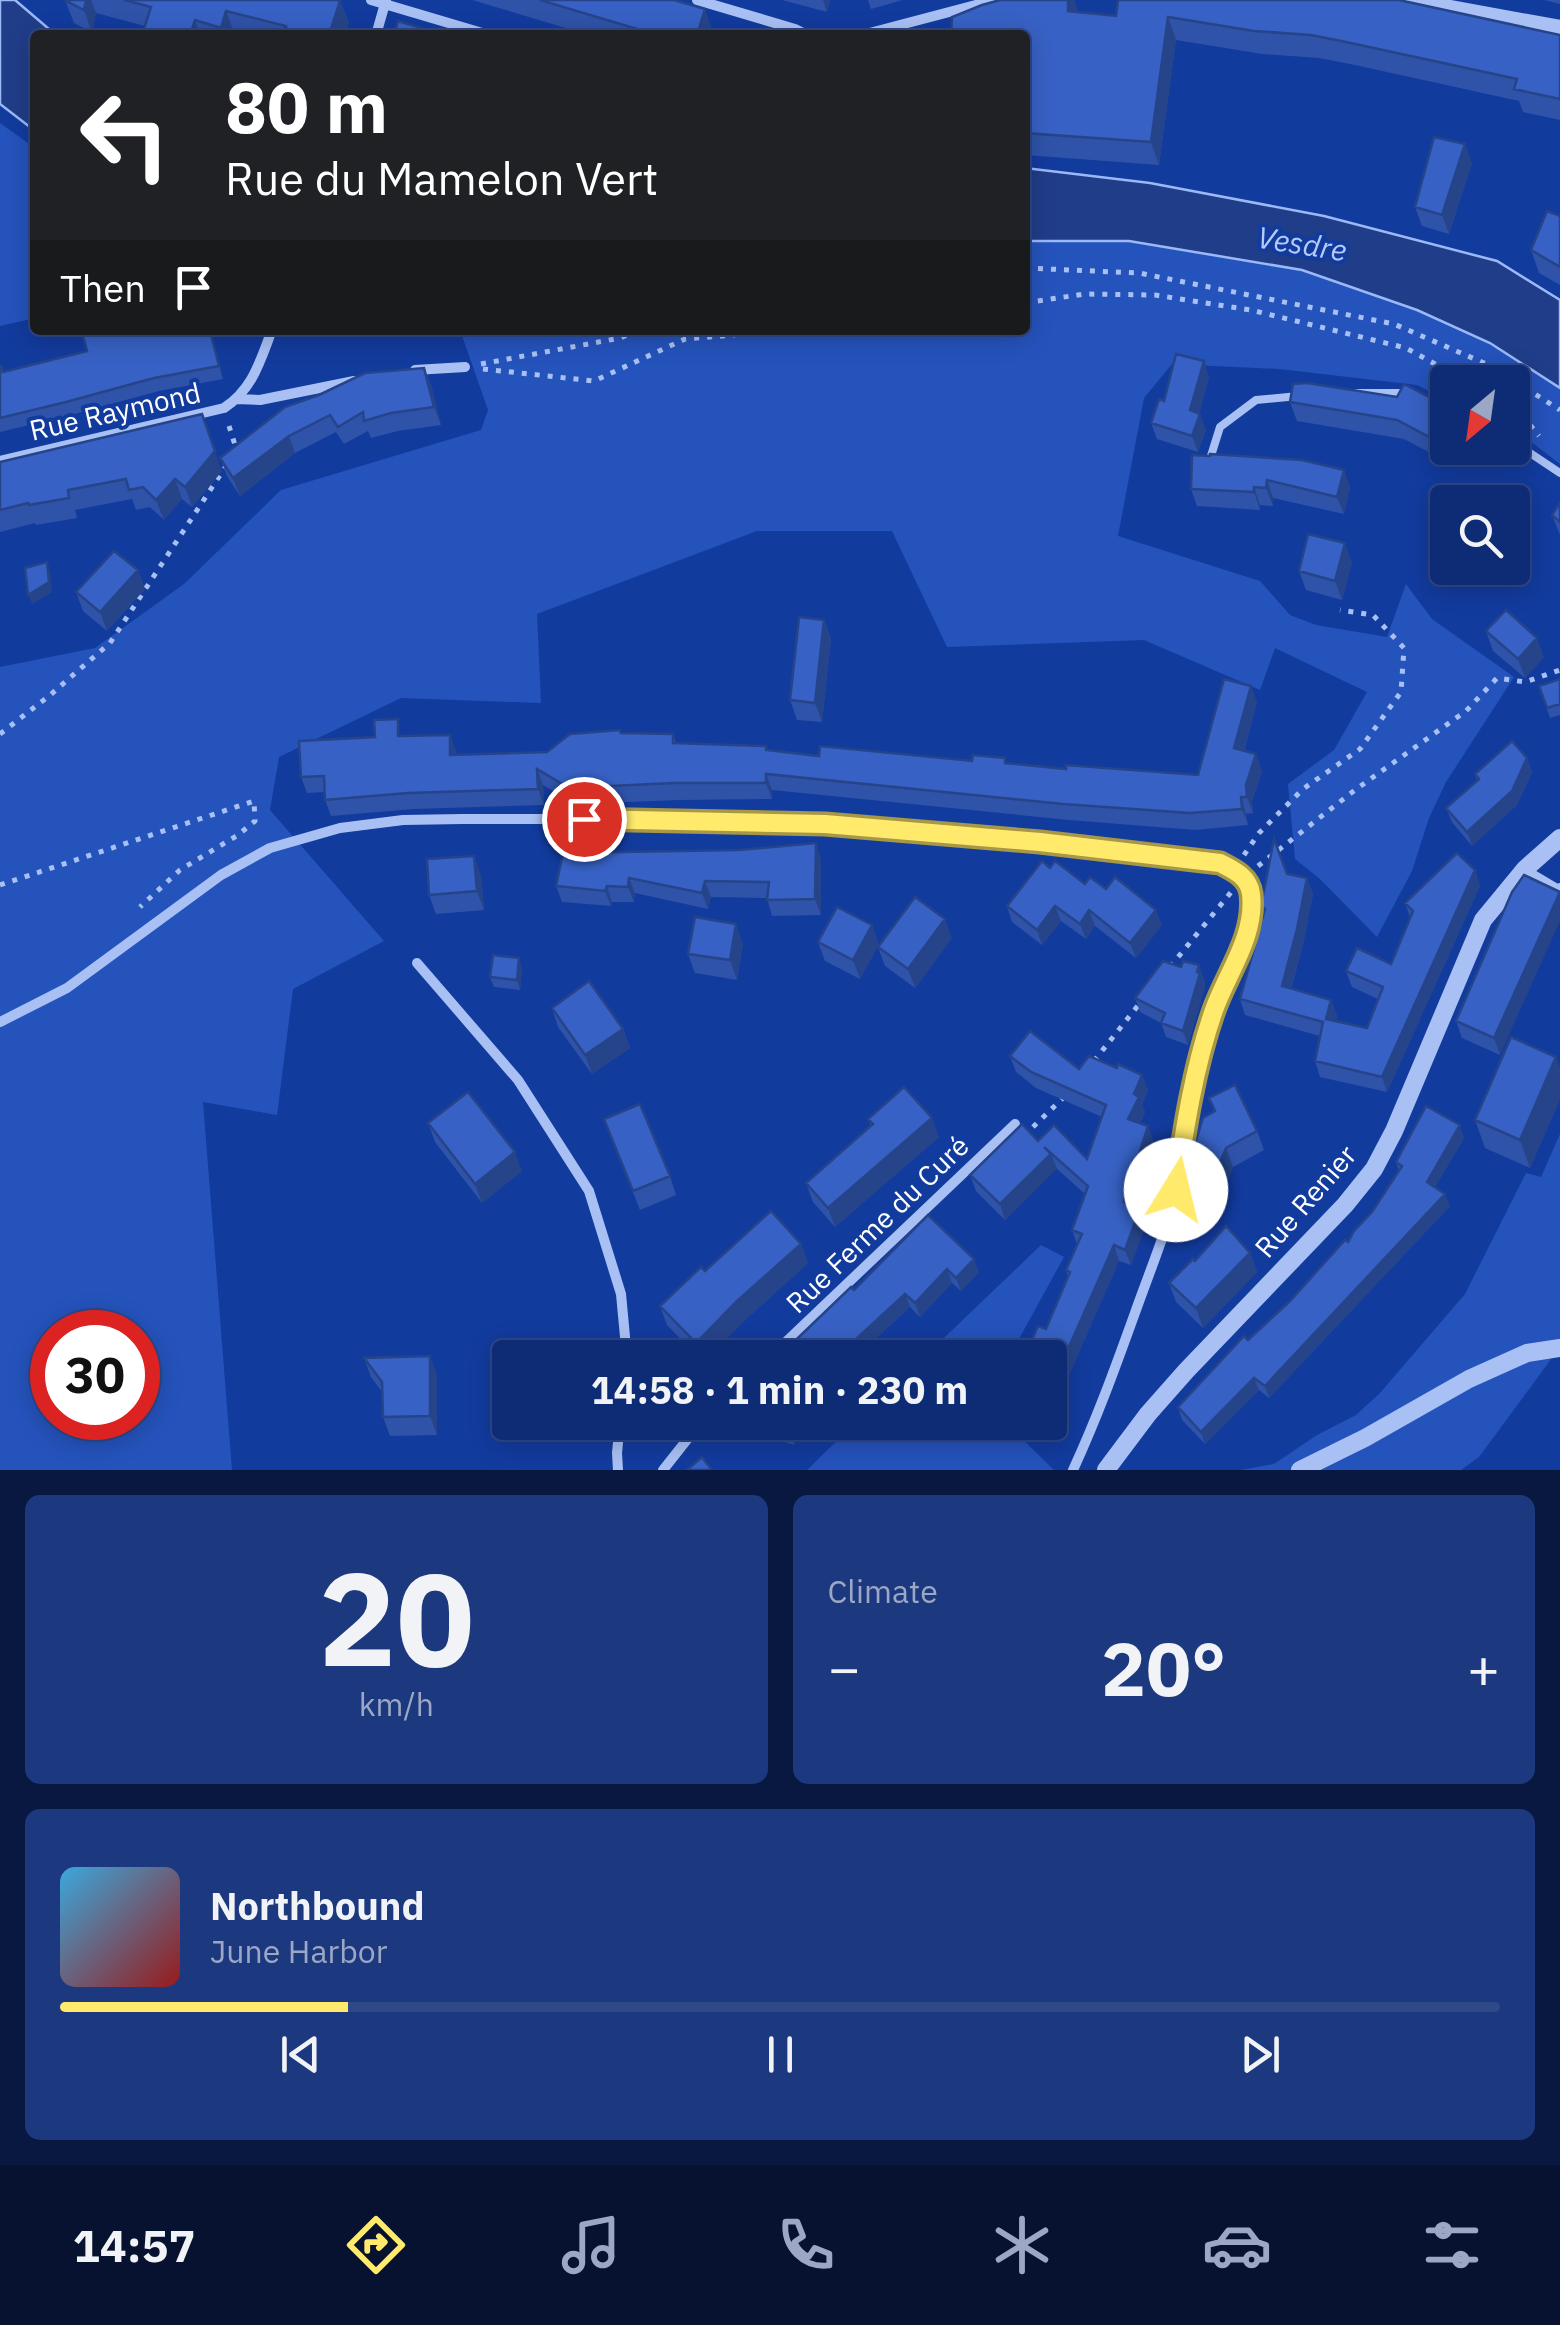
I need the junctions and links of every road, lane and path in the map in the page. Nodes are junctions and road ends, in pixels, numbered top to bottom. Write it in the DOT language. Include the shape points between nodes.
graph roads {
  1 [pos="372,0"];
  2 [pos="697,0"];
  3 [pos="995,0"];
  4 [pos="1401,0"];
  5 [pos="386,2"];
  6 [pos="1560,29"];
  7 [pos="378,30"];
  8 [pos="473,30"];
  9 [pos="797,30"];
  10 [pos="881,30"];
  11 [pos="1030,268"];
  12 [pos="1030,302"];
  13 [pos="270,335"];
  14 [pos="627,335"];
  15 [pos="734,335"];
  16 [pos="1437,365"];
  17 [pos="465,367"];
  18 [pos="398,371"];
  19 [pos="364,378"];
  20 [pos="1346,393"];
  21 [pos="1308,395"];
  22 [pos="1419,397"];
  23 [pos="237,400"];
  24 [pos="224,408"];
  25 [pos="1560,410"];
  26 [pos="236,449"];
  27 [pos="1530,452"];
  28 [pos="1210,458"];
  29 [pos="0,461"];
  30 [pos="227,464"];
  31 [pos="1560,473"];
  32 [pos="1340,610"];
  33 [pos="1560,670"];
  34 [pos="0,734"];
  35 [pos="1560,838"];
  36 [pos="1525,870"];
  37 [pos="1238,873"];
  38 [pos="0,885"];
  39 [pos="1560,887"];
  40 [pos="122,948"];
  41 [pos="417,964"];
  42 [pos="1160,979"];
  43 [pos="1148,994"];
  44 [pos="0,1022"];
  45 [pos="1089,1066"];
  46 [pos="1066,1095"];
  47 [pos="1015,1124"];
  48 [pos="625,1340"];
  49 [pos="788,1340"];
  50 [pos="1560,1348"];
  51 [pos="618,1440"];
  52 [pos="687,1440"];
  53 [pos="618,1470"];
  54 [pos="663,1470"];
  55 [pos="1074,1470"];
  56 [pos="1106,1470"];
  57 [pos="1300,1470"];
  1 -- 5 [label="street"];
  2 -- 9 [label="street"];
  3 -- 10 [label="street"];
  4 -- 6 [label="street"];
  5 -- 7 [label="street"];
  5 -- 8 [label="street"];
  11 -- 25 [label="path" via="1139,273 1394,324 1492,366"];
  12 -- 16 [label="path" via="1084,294 1155,295 1251,310 1406,348"];
  13 -- 23 [label="street"];
  14 -- 17 [label="path"];
  15 -- 17 [label="path" via="685,339 594,381"];
  17 -- 18 [label="street"];
  19 -- 23 [label="street"];
  20 -- 22 [label="lane"];
  21 -- 28 [label="lane" via="1256,400 1220,426"];
  23 -- 24 [label="street, Rue Raymond"];
  24 -- 26 [label="path"];
  24 -- 29 [label="street, Rue Raymond"];
  27 -- 31 [label="lane"];
  30 -- 34 [label="path" via="110,644"];
  32 -- 37 [label="path" via="1373,615 1404,648 1401,692 1360,749 1303,789 1259,833"];
  33 -- 37 [label="path" via="1525,682 1497,678 1466,711"];
  35 -- 36 [label="street, Rue Renier"];
  36 -- 39 [label="lane"];
  36 -- 56 [label="street, Rue Renier" via="1483,920 1374,1169 1186,1371"];
  37 -- 40 [label="street" via="1220,863 825,824 404,820 340,828 270,848 221,875"];
  37 -- 42 [label="path"];
  37 -- 55 [label="street" via="1251,892 1249,922 1204,1043 1164,1234"];
  38 -- 40 [label="path" via="254,801 254,821 180,870 116,930"];
  40 -- 44 [label="street" via="54,996"];
  41 -- 48 [label="street" via="518,1080 588,1191 621,1294"];
  43 -- 45 [label="path"];
  46 -- 47 [label="path" via="1028,1132"];
  47 -- 49 [label="street, Rue Ferme du Curé"];
  50 -- 57 [label="street" via="1527,1353 1469,1378"];
  51 -- 53 [label="street"];
  52 -- 54 [label="street"];
}
